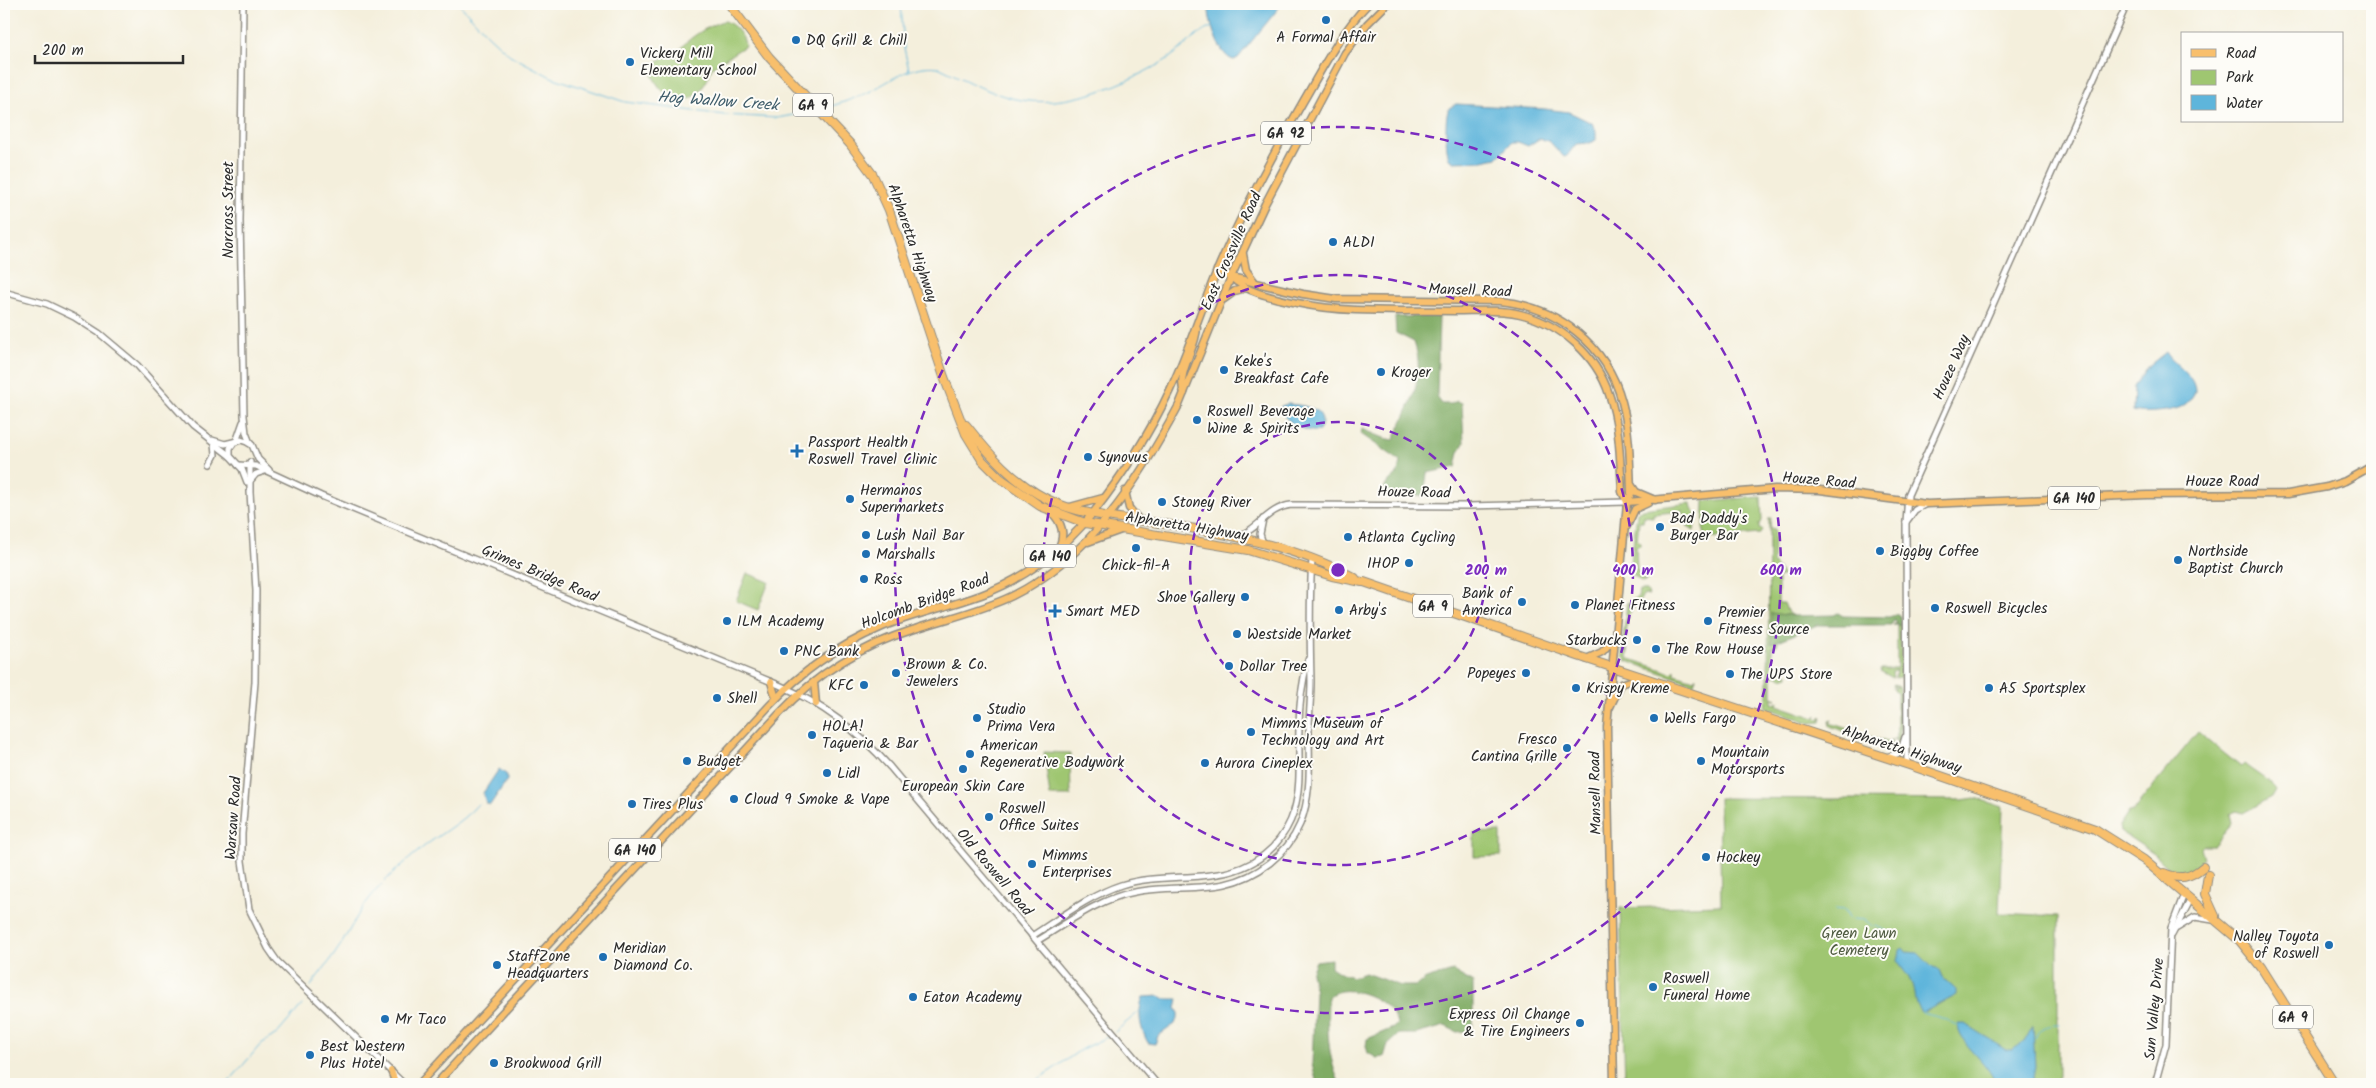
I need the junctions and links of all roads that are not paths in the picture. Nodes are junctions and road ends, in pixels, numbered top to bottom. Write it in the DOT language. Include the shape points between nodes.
graph roads {
  1 [pos="243,4"];
  2 [pos="729,4"];
  3 [pos="1368,4"];
  4 [pos="1387,4"];
  5 [pos="2127,4"];
  6 [pos="1243,252"];
  7 [pos="1217,270"];
  8 [pos="1231,277"];
  9 [pos="1255,282"];
  10 [pos="1248,288"];
  11 [pos="4,292"];
  12 [pos="1222,302"];
  13 [pos="1544,311"];
  14 [pos="1539,320"];
  15 [pos="1198,322"];
  16 [pos="1184,393"];
  17 [pos="244,416"];
  18 [pos="960,418"];
  19 [pos="207,438"];
  20 [pos="234,443"];
  21 [pos="250,443"];
  22 [pos="214,444"];
  23 [pos="254,451"];
  24 [pos="976,451"];
  25 [pos="229,454"];
  26 [pos="991,455"];
  27 [pos="210,464"];
  28 [pos="249,464"];
  29 [pos="238,465"];
  30 [pos="2372,466"];
  31 [pos="265,470"];
  32 [pos="272,473"];
  33 [pos="250,482"];
  34 [pos="1631,484"];
  35 [pos="1125,491"];
  36 [pos="250,492"];
  37 [pos="1105,497"];
  38 [pos="1656,500"];
  39 [pos="1627,502"];
  40 [pos="1906,502"];
  41 [pos="1926,504"];
  42 [pos="1066,507"];
  43 [pos="1050,511"];
  44 [pos="1092,514"];
  45 [pos="1109,516"];
  46 [pos="1263,519"];
  47 [pos="1139,520"];
  48 [pos="1085,523"];
  49 [pos="1906,523"];
  50 [pos="1101,526"];
  51 [pos="1625,529"];
  52 [pos="1123,530"];
  53 [pos="1236,536"];
  54 [pos="1085,544"];
  55 [pos="1263,544"];
  56 [pos="1058,550"];
  57 [pos="1312,560"];
  58 [pos="1312,569"];
  59 [pos="1363,582"];
  60 [pos="1614,637"];
  61 [pos="1309,655"];
  62 [pos="1586,659"];
  63 [pos="1611,667"];
  64 [pos="1642,677"];
  65 [pos="771,682"];
  66 [pos="814,682"];
  67 [pos="786,688"];
  68 [pos="798,694"];
  69 [pos="776,698"];
  70 [pos="816,704"];
  71 [pos="1608,712"];
  72 [pos="1908,727"];
  73 [pos="1885,757"];
  74 [pos="1907,764"];
  75 [pos="2151,866"];
  76 [pos="2203,867"];
  77 [pos="2208,875"];
  78 [pos="2188,896"];
  79 [pos="2218,922"];
  80 [pos="2177,928"];
  81 [pos="2172,935"];
  82 [pos="1032,936"];
  83 [pos="1037,941"];
  84 [pos="391,1071"];
  85 [pos="396,1084"];
  86 [pos="404,1084"];
  87 [pos="419,1084"];
  88 [pos="436,1084"];
  89 [pos="1156,1084"];
  90 [pos="1614,1084"];
  91 [pos="2155,1084"];
  92 [pos="2336,1084"];
  1 -- 17 [label="street, Norcross Street" via="240,230"];
  2 -- 18 [label="highway, Alpharetta Highway / GA 9" via="767,54 850,144 873,175 889,210"];
  3 -- 7 [label="main road, East Crossville Road / GA 92" via="1341,36 1287,130"];
  4 -- 6 [label="main road, East Crossville Road / GA 92" via="1345,53"];
  5 -- 40 [label="street, Houze Way"];
  6 -- 8 [label="main road, East Crossville Road / GA 92"];
  6 -- 9 [label="main road" via="1246,270"];
  7 -- 8 [label="main road, Mansell Road"];
  7 -- 15 [label="main road, East Crossville Road / GA 92"];
  8 -- 9 [label="main road, Mansell Road"];
  8 -- 10 [label="main road, Mansell Road"];
  8 -- 12 [label="main road, East Crossville Road / GA 92"];
  9 -- 13 [label="main road, Mansell Road" via="1336,299 1500,301"];
  10 -- 12 [label="main road" via="1235,291"];
  10 -- 14 [label="main road, Mansell Road" via="1322,307 1500,311"];
  11 -- 19 [label="street" via="47,304 99,333 137,365 179,414"];
  12 -- 16 [label="main road, East Crossville Road / GA 92"];
  13 -- 14 [label="main road"];
  13 -- 34 [label="main road, Mansell Road" via="1582,336 1609,369 1624,410"];
  14 -- 39 [label="main road, Mansell Road" via="1574,342 1602,377 1614,411 1622,492"];
  15 -- 16 [label="main road" via="1197,338 1182,382"];
  15 -- 37 [label="main road, East Crossville Road / GA 92" via="1162,406"];
  16 -- 35 [label="main road, East Crossville Road / GA 92" via="1163,435"];
  17 -- 20 [label="street, Norcross Street"];
  17 -- 21 [label="street, Norcross Street"];
  18 -- 24 [label="highway, Alpharetta Highway / GA 9"];
  18 -- 26 [label="highway, Alpharetta Highway / GA 9"];
  19 -- 20 [label="street" via="222,444"];
  19 -- 22 [label="street"];
  20 -- 21 [label="street" via="244,440"];
  20 -- 25 [label="street"];
  21 -- 23 [label="street, Grimes Bridge Road"];
  22 -- 25 [label="street"];
  22 -- 27 [label="street" via="215,455"];
  23 -- 28 [label="street"];
  23 -- 32 [label="street, Grimes Bridge Road"];
  24 -- 26 [label="highway"];
  24 -- 43 [label="highway, Alpharetta Highway / GA 9" via="990,469 1010,486"];
  25 -- 29 [label="street"];
  26 -- 42 [label="highway, Alpharetta Highway / GA 9" via="1025,486"];
  28 -- 29 [label="street, Grimes Bridge Road"];
  28 -- 31 [label="street, Grimes Bridge Road"];
  28 -- 33 [label="street, Warsaw Road"];
  29 -- 36 [label="street, Warsaw Road" via="246,476"];
  30 -- 41 [label="main road, Houze Road / GA 140" via="2327,487 2288,494 2174,494"];
  31 -- 32 [label="street, Grimes Bridge Road"];
  31 -- 33 [label="street"];
  32 -- 65 [label="street, Grimes Bridge Road"];
  33 -- 36 [label="street, Warsaw Road"];
  34 -- 38 [label="main road" via="1636,492"];
  34 -- 39 [label="main road, Mansell Road"];
  35 -- 45 [label="main road, East Crossville Road / GA 92"];
  35 -- 47 [label="main road" via="1128,508"];
  36 -- 84 [label="street, Warsaw Road" via="256,635 242,842 247,903 277,960"];
  37 -- 42 [label="main road" via="1084,505"];
  37 -- 44 [label="main road, East Crossville Road / GA 92"];
  38 -- 39 [label="main road, Houze Road / GA 140"];
  38 -- 40 [label="main road, Houze Road / GA 140" via="1797,489"];
  38 -- 51 [label="main road" via="1635,509"];
  39 -- 46 [label="street, Houze Road" via="1480,506 1300,504 1275,509"];
  39 -- 51 [label="main road, Mansell Road"];
  40 -- 41 [label="main road, Houze Road / GA 140"];
  40 -- 49 [label="street, Houze Way"];
  41 -- 49 [label="street" via="1915,510"];
  42 -- 44 [label="highway, Alpharetta Highway / GA 9"];
  43 -- 48 [label="highway, Alpharetta Highway / GA 9"];
  43 -- 56 [label="main road" via="1063,530"];
  44 -- 45 [label="highway, Alpharetta Highway / GA 9"];
  44 -- 48 [label="main road, Holcomb Bridge Road / GA 140"];
  45 -- 47 [label="highway, Alpharetta Highway / GA 9"];
  45 -- 50 [label="main road, Holcomb Bridge Road / GA 92"];
  46 -- 53 [label="street, Houze Road"];
  46 -- 55 [label="street" via="1260,534"];
  47 -- 53 [label="highway, Alpharetta Highway / GA 9"];
  48 -- 50 [label="highway, Alpharetta Highway / GA 9"];
  48 -- 56 [label="main road, Holcomb Bridge Road / GA 140"];
  49 -- 72 [label="street, Houze Way"];
  50 -- 52 [label="highway, Alpharetta Highway / GA 9"];
  50 -- 54 [label="main road, Holcomb Bridge Road / GA 92"];
  51 -- 60 [label="main road, Mansell Road"];
  52 -- 54 [label="main road, GA 140"];
  52 -- 58 [label="highway, Alpharetta Highway / GA 9" via="1248,550"];
  53 -- 55 [label="highway, Alpharetta Highway / GA 9"];
  54 -- 66 [label="main road, Holcomb Bridge Road / GA 140" via="1046,576 1011,596 881,642 854,655"];
  55 -- 57 [label="highway, Alpharetta Highway / GA 9"];
  56 -- 67 [label="main road, Holcomb Bridge Road / GA 140" via="1030,571 993,590 864,636 817,663"];
  57 -- 58 [label="street"];
  57 -- 59 [label="highway, Alpharetta Highway / GA 9"];
  58 -- 59 [label="highway, Alpharetta Highway / GA 9"];
  58 -- 61 [label="street"];
  59 -- 62 [label="highway, Alpharetta Highway / GA 9"];
  60 -- 62 [label="main road" via="1603,652"];
  60 -- 63 [label="main road, Mansell Road"];
  61 -- 82 [label="street" via="1301,691 1296,805 1286,829 1269,850 1246,867 1222,875 1134,882 1112,888"];
  61 -- 83 [label="street" via="1308,789 1299,825 1283,850 1258,871 1232,882 1145,890 1115,897"];
  62 -- 63 [label="highway, Alpharetta Highway / GA 9"];
  63 -- 64 [label="highway, Alpharetta Highway / GA 9"];
  63 -- 71 [label="main road, Mansell Road"];
  64 -- 71 [label="main road" via="1621,684"];
  64 -- 73 [label="highway, Alpharetta Highway / GA 9"];
  65 -- 67 [label="street, Grimes Bridge Road"];
  65 -- 69 [label="main road"];
  66 -- 68 [label="main road, Holcomb Bridge Road / GA 140"];
  66 -- 70 [label="main road"];
  67 -- 68 [label="street, Grimes Bridge Road"];
  67 -- 69 [label="main road, Holcomb Bridge Road / GA 140"];
  68 -- 70 [label="street, Old Roswell Road"];
  68 -- 88 [label="main road, Holcomb Bridge Road / GA 140"];
  69 -- 87 [label="main road, Holcomb Bridge Road / GA 140"];
  70 -- 82 [label="street, Old Roswell Road" via="850,728 880,757"];
  71 -- 90 [label="main road, Mansell Road"];
  72 -- 73 [label="street" via="1902,750"];
  72 -- 74 [label="street, Houze Way"];
  73 -- 74 [label="highway, Alpharetta Highway / GA 9"];
  74 -- 75 [label="highway, Alpharetta Highway / GA 9" via="2092,828 2131,850"];
  75 -- 76 [label="highway" via="2182,878"];
  75 -- 78 [label="highway, Alpharetta Highway / GA 9"];
  77 -- 79 [label="highway" via="2205,898"];
  78 -- 79 [label="highway, Alpharetta Highway / GA 9"];
  78 -- 80 [label="street"];
  78 -- 81 [label="street, Sun Valley Drive" via="2173,920"];
  79 -- 80 [label="street" via="2195,917"];
  79 -- 92 [label="highway, Alpharetta Highway / GA 9" via="2240,941 2261,967"];
  80 -- 81 [label="street"];
  81 -- 91 [label="street, Sun Valley Drive" via="2166,1044"];
  82 -- 83 [label="street, Old Roswell Road"];
  83 -- 89 [label="street, Old Roswell Road"];
  84 -- 85 [label="main road"];
  84 -- 86 [label="street, Warsaw Road"];
}
